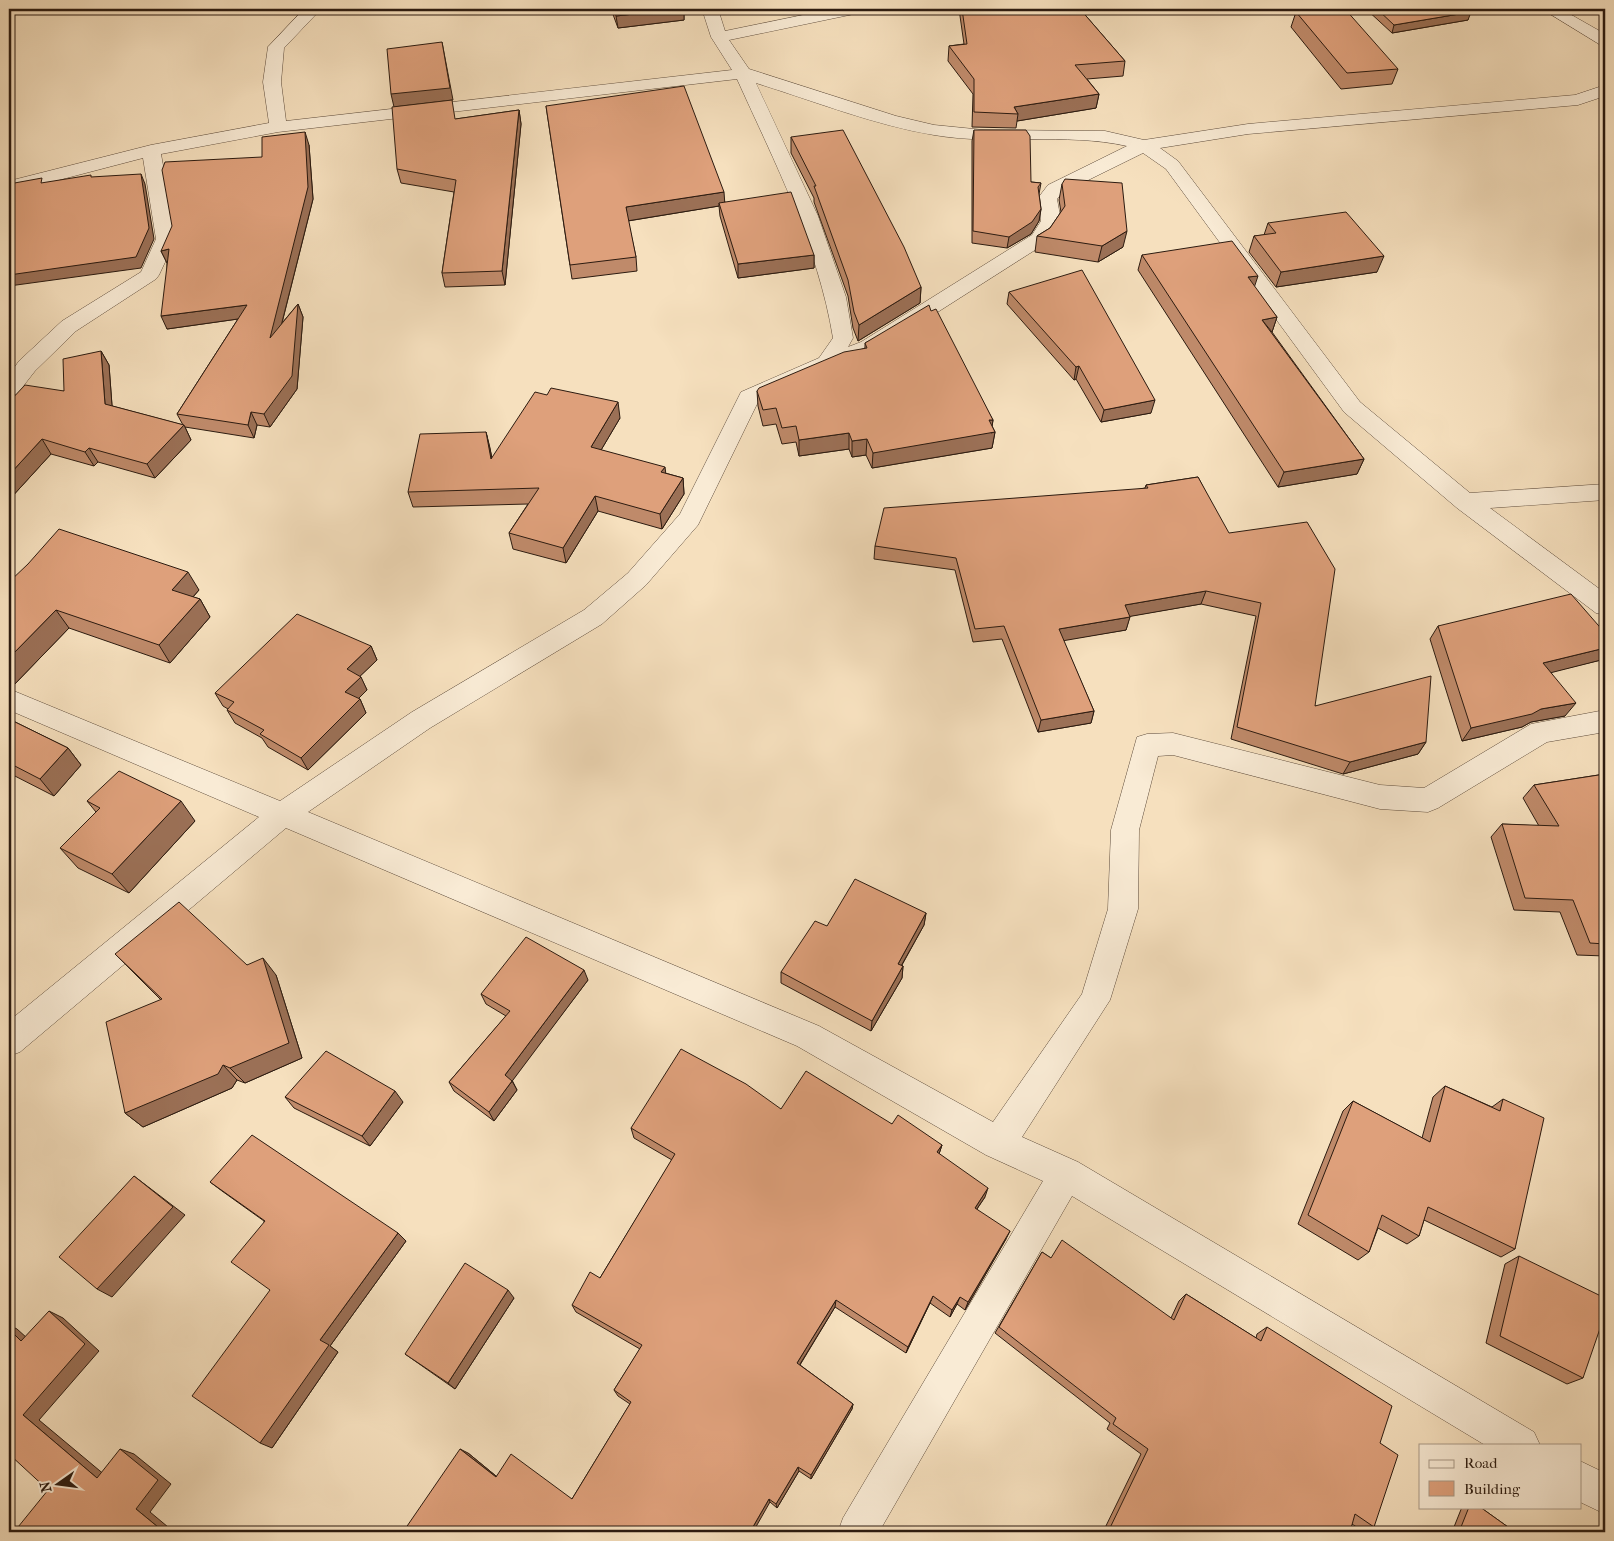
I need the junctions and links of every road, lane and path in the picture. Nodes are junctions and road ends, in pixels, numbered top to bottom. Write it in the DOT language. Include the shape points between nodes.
graph roads {
  1 [pos="313,9"];
  2 [pos="710,9"];
  3 [pos="854,9"];
  4 [pos="1550,9"];
  5 [pos="720,37"];
  6 [pos="1605,41"];
  7 [pos="743,73"];
  8 [pos="1605,90"];
  9 [pos="278,127"];
  10 [pos="1144,145"];
  11 [pos="151,150"];
  12 [pos="9,187"];
  13 [pos="828,363"];
  14 [pos="9,389"];
  15 [pos="1605,492"];
  16 [pos="1465,502"];
  17 [pos="1605,606"];
  18 [pos="9,699"];
  19 [pos="1605,721"];
  20 [pos="282,815"];
  21 [pos="9,1041"];
  22 [pos="998,1143"];
  23 [pos="1066,1174"];
  24 [pos="1519,1444"];
  25 [pos="1582,1481"];
  26 [pos="1605,1495"];
  27 [pos="857,1532"];
  1 -- 9 [label="street" via="276,47 272,82"];
  2 -- 5 [label="street"];
  3 -- 5 [label="street"];
  4 -- 6 [label="street"];
  5 -- 7 [label="street"];
  7 -- 9 [label="street"];
  7 -- 10 [label="street" via="891,120 934,130 984,135 1105,136"];
  7 -- 13 [label="street" via="808,216 836,297 843,338"];
  8 -- 10 [label="street" via="1578,100 1248,129"];
  9 -- 11 [label="street"];
  10 -- 13 [label="street" via="1055,189 1046,198 1051,221 1039,239 868,347"];
  10 -- 16 [label="street" via="1172,165 1352,407"];
  11 -- 12 [label="street"];
  11 -- 14 [label="street" via="166,239 148,274 69,326 27,366"];
  13 -- 20 [label="street" via="749,397 690,519 637,579 593,617 421,720"];
  15 -- 16 [label="street"];
  16 -- 17 [label="street"];
  18 -- 20 [label="street"];
  19 -- 22 [label="street" via="1541,732 1428,800 1380,797 1173,744 1148,745 1125,830 1123,909 1095,1000"];
  20 -- 21 [label="street"];
  20 -- 22 [label="street" via="808,1036"];
  22 -- 23 [label="street"];
  23 -- 24 [label="street"];
  23 -- 27 [label="street"];
  25 -- 26 [label="street"];
}
